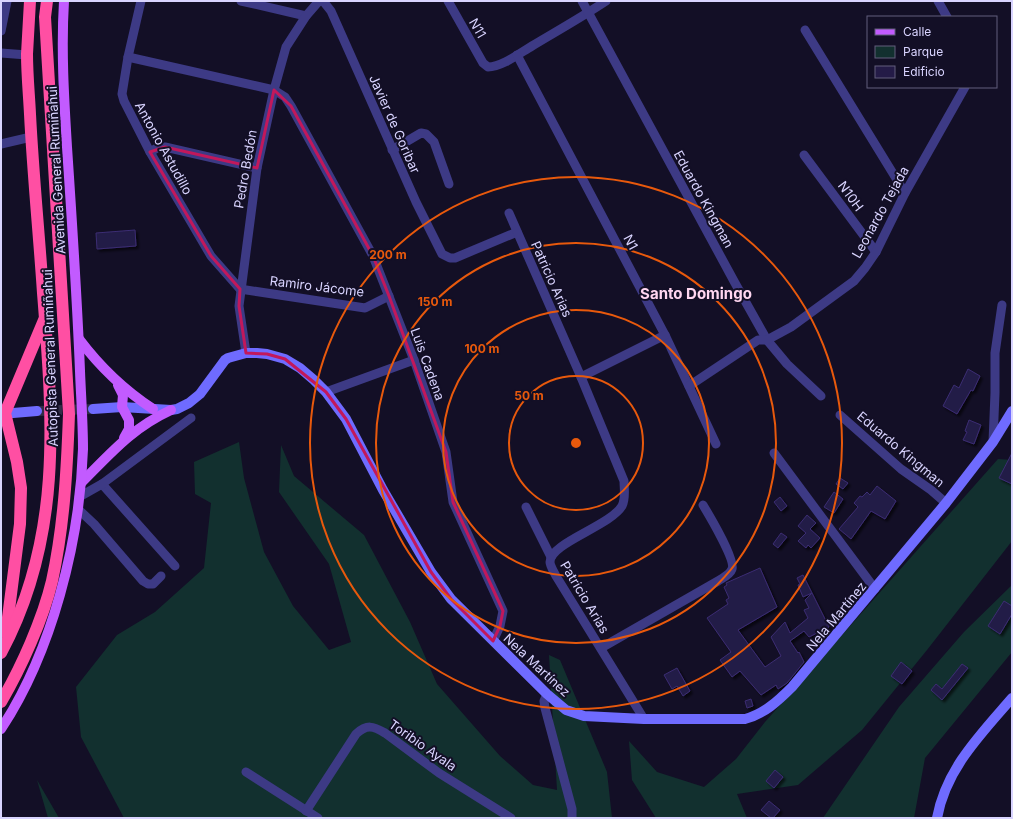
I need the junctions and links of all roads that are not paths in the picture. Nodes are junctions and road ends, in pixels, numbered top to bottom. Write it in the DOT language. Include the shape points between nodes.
graph roads {
  1 [pos="7,1"];
  2 [pos="30,1"];
  3 [pos="47,1"];
  4 [pos="64,1"];
  5 [pos="141,1"];
  6 [pos="240,1"];
  7 [pos="319,1"];
  8 [pos="323,1"];
  9 [pos="448,1"];
  10 [pos="582,1"];
  11 [pos="606,1"];
  12 [pos="938,1"];
  13 [pos="588,13"];
  14 [pos="306,16"];
  15 [pos="946,16"];
  16 [pos="805,30"];
  17 [pos="1,31"];
  18 [pos="1,53"];
  19 [pos="27,55"];
  20 [pos="517,55"];
  21 [pos="128,58"];
  22 [pos="964,88"];
  23 [pos="274,90"];
  24 [pos="31,137"];
  25 [pos="1,144"];
  26 [pos="392,150"];
  27 [pos="150,152"];
  28 [pos="804,155"];
  29 [pos="257,168"];
  30 [pos="449,184"];
  31 [pos="905,193"];
  32 [pos="509,213"];
  33 [pos="517,232"];
  34 [pos="876,252"];
  35 [pos="240,289"];
  36 [pos="389,296"];
  37 [pos="1002,306"];
  38 [pos="45,317"];
  39 [pos="665,334"];
  40 [pos="79,339"];
  41 [pos="768,340"];
  42 [pos="246,353"];
  43 [pos="414,360"];
  44 [pos="581,377"];
  45 [pos="115,380"];
  46 [pos="689,386"];
  47 [pos="326,392"];
  48 [pos="821,396"];
  49 [pos="94,408"];
  50 [pos="122,408"];
  51 [pos="153,409"];
  52 [pos="171,410"];
  53 [pos="37,411"];
  54 [pos="1012,411"];
  55 [pos="3,413"];
  56 [pos="840,415"];
  57 [pos="190,418"];
  58 [pos="993,442"];
  59 [pos="119,444"];
  60 [pos="716,444"];
  61 [pos="774,453"];
  62 [pos="81,483"];
  63 [pos="102,484"];
  64 [pos="79,497"];
  65 [pos="946,503"];
  66 [pos="703,505"];
  67 [pos="526,507"];
  68 [pos="78,508"];
  69 [pos="551,557"];
  70 [pos="175,566"];
  71 [pos="162,576"];
  72 [pos="875,589"];
  73 [pos="493,641"];
  74 [pos="601,648"];
  75 [pos="3,650"];
  76 [pos="547,694"];
  77 [pos="1012,698"];
  78 [pos="1,702"];
  79 [pos="644,719"];
  80 [pos="1,729"];
  81 [pos="246,772"];
  82 [pos="306,811"];
  83 [pos="318,818"];
  84 [pos="511,818"];
  85 [pos="572,818"];
  86 [pos="937,818"];
  1 -- 17 [label="street"];
  2 -- 19 [label="highway, Autopista General Rumiñahui"];
  3 -- 78 [label="highway, Autopista General Rumiñahui" via="45,17 69,414 67,471 52,582 37,628"];
  4 -- 40 [label="main road, Avenida General Rumiñahui" via="62,62"];
  5 -- 21 [label="street, Antonio Astudillo"];
  6 -- 14 [label="street"];
  7 -- 14 [label="street, Pedro Bedón"];
  8 -- 26 [label="street, Javier de Goribar" via="331,11"];
  9 -- 20 [label="street, N11" via="483,63 488,67 495,67"];
  10 -- 13 [label="street, Eduardo Kingman"];
  11 -- 13 [label="street"];
  12 -- 15 [label="street"];
  13 -- 20 [label="street"];
  13 -- 41 [label="street, Eduardo Kingman"];
  14 -- 23 [label="street, Pedro Bedón" via="286,47"];
  16 -- 31 [label="street"];
  18 -- 19 [label="street"];
  19 -- 24 [label="highway, Autopista General Rumiñahui"];
  20 -- 39 [label="street, N1"];
  21 -- 23 [label="street"];
  21 -- 27 [label="street, Antonio Astudillo" via="122,94"];
  22 -- 31 [label="street, Leonardo Tejada"];
  23 -- 29 [label="street, Pedro Bedón"];
  23 -- 36 [label="street, Luis Cadena" via="285,97 291,106 372,256"];
  24 -- 25 [label="street"];
  24 -- 38 [label="highway, Autopista General Rumiñahui"];
  26 -- 30 [label="street" via="421,133 426,134 434,142"];
  26 -- 33 [label="street, Javier de Goribar" via="442,254 446,257 464,255"];
  27 -- 29 [label="street" via="165,147"];
  27 -- 35 [label="street, Antonio Astudillo" via="211,256"];
  28 -- 34 [label="street, N10H"];
  29 -- 35 [label="street, Pedro Bedón"];
  31 -- 34 [label="street, Leonardo Tejada"];
  32 -- 33 [label="street, Patricio Arias"];
  33 -- 44 [label="street, Patricio Arias"];
  34 -- 41 [label="street, Leonardo Tejada" via="854,281 791,327"];
  35 -- 36 [label="street, Ramiro Jácome" via="365,308"];
  35 -- 42 [label="street, Pedro Bedón" via="239,306"];
  36 -- 43 [label="street, Luis Cadena"];
  37 -- 58 [label="street" via="995,353"];
  38 -- 55 [label="highway"];
  38 -- 75 [label="highway, Autopista General Rumiñahui" via="51,415 49,494 33,576"];
  39 -- 44 [label="street"];
  39 -- 46 [label="street, N1"];
  40 -- 45 [label="main road"];
  40 -- 62 [label="main road, Avenida General Rumiñahui" via="83,448"];
  41 -- 46 [label="street, Leonardo Tejada" via="758,340"];
  41 -- 48 [label="street, Eduardo Kingman" via="787,364"];
  42 -- 47 [label="main road, Nela Martínez" via="267,354 285,359 300,368"];
  42 -- 52 [label="main road, Nela Martínez" via="225,360 200,394 183,407"];
  43 -- 47 [label="street"];
  43 -- 73 [label="street, Luis Cadena" via="446,452 453,502 503,611"];
  44 -- 69 [label="street, Patricio Arias" via="624,481 624,494 622,505 606,522 560,547"];
  45 -- 50 [label="main road" via="123,395"];
  45 -- 51 [label="main road"];
  46 -- 60 [label="street, N1"];
  47 -- 73 [label="main road, Nela Martínez" via="346,419 431,572 451,599"];
  49 -- 50 [label="main road, Nela Martínez"];
  50 -- 51 [label="main road, Nela Martínez"];
  50 -- 59 [label="main road" via="127,414 129,424 126,437"];
  51 -- 52 [label="main road, Nela Martínez"];
  52 -- 59 [label="main road" via="144,425"];
  53 -- 55 [label="main road"];
  54 -- 58 [label="main road, Nela Martínez"];
  55 -- 75 [label="highway" via="18,462 20,488 20,524"];
  56 -- 65 [label="street, Eduardo Kingman" via="901,469"];
  57 -- 63 [label="street"];
  58 -- 65 [label="main road, Nela Martínez"];
  59 -- 62 [label="main road"];
  61 -- 72 [label="street"];
  62 -- 64 [label="main road, Avenida General Rumiñahui"];
  63 -- 64 [label="street"];
  63 -- 70 [label="street"];
  64 -- 68 [label="main road, Avenida General Rumiñahui"];
  65 -- 72 [label="main road, Nela Martínez"];
  66 -- 74 [label="street" via="733,562 732,569 718,581"];
  67 -- 69 [label="street"];
  68 -- 71 [label="street" via="143,581 153,584"];
  68 -- 80 [label="main road, Avenida General Rumiñahui" via="66,572 55,611 35,664"];
  69 -- 74 [label="street, Patricio Arias" via="552,569"];
  72 -- 79 [label="main road, Nela Martínez" via="792,687 754,717"];
  73 -- 76 [label="main road, Nela Martínez"];
  74 -- 79 [label="street, Patricio Arias"];
  76 -- 79 [label="main road, Nela Martínez" via="566,710 584,716"];
  76 -- 85 [label="street" via="544,700 545,708 572,809"];
  77 -- 86 [label="main road" via="956,767 942,798"];
  81 -- 82 [label="street"];
  82 -- 83 [label="street"];
  82 -- 84 [label="street, Toribio Ayala" via="356,734 362,728 370,727 385,733 439,773"];
}
